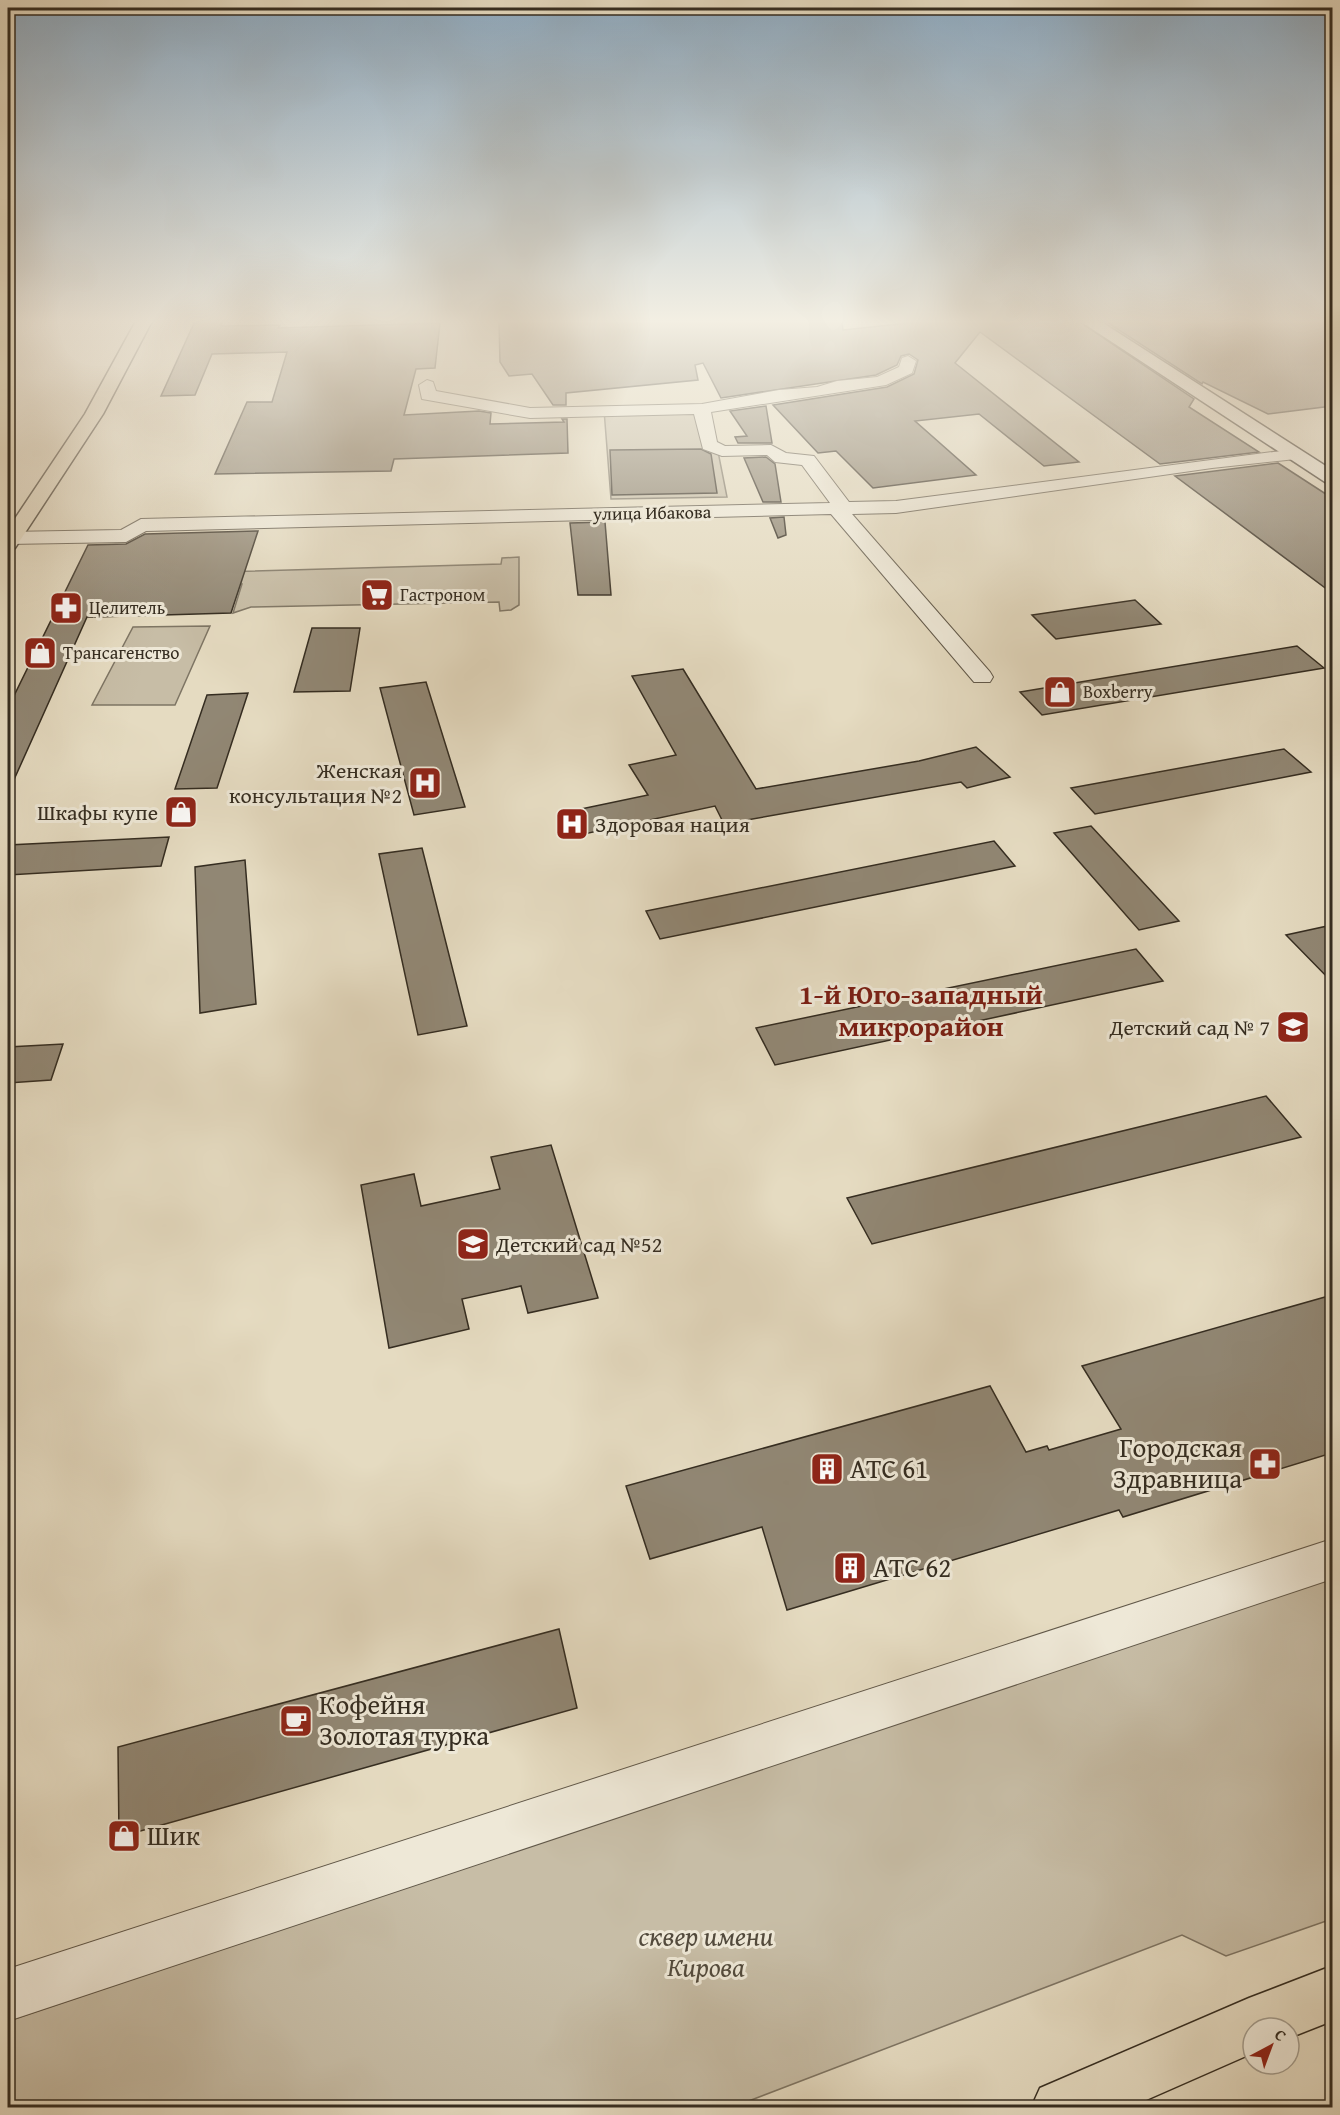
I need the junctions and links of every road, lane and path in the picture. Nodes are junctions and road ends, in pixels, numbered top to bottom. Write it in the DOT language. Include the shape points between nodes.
graph roads {
  1 [pos="89,420"];
  2 [pos="704,420"];
  3 [pos="1242,420"];
  4 [pos="1296,454"];
  5 [pos="1332,478"];
  6 [pos="842,510"];
  7 [pos="9,540"];
  8 [pos="982,678"];
  9 [pos="1332,1559"];
  10 [pos="1332,1994"];
  11 [pos="8,1995"];
  12 [pos="1060,2108"];
  1 -- 7 [label="main road"];
  2 -- 6 [label="street" via="709,445 722,451 771,450 781,458 808,460"];
  3 -- 4 [label="main road"];
  4 -- 5 [label="main road"];
  4 -- 6 [label="street, улица Ибакова" via="896,507"];
  6 -- 7 [label="street, улица Ибакова" via="141,525 126,536"];
  6 -- 8 [label="street"];
  9 -- 11 [label="street"];
  10 -- 12 [label="main road"];
}
